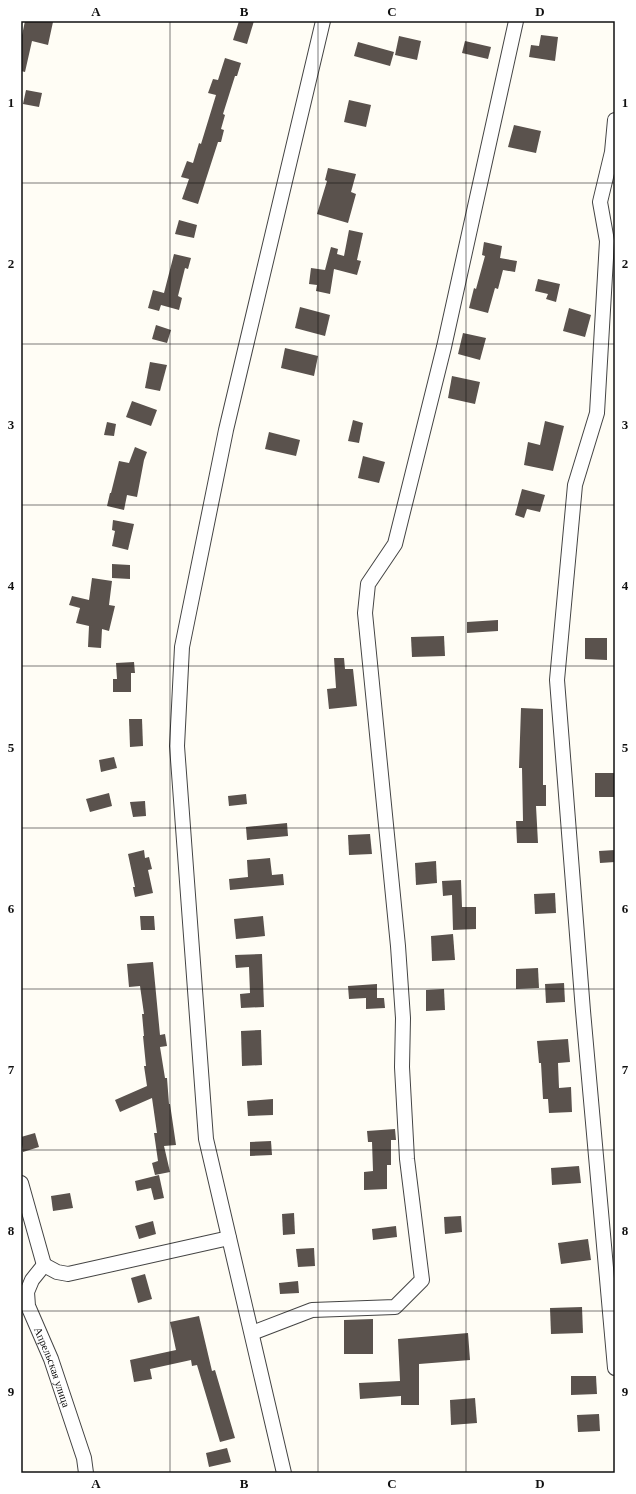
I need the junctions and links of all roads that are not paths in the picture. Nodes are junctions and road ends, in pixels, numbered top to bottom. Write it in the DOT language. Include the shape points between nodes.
graph roads {
  1 [pos="323,21"];
  2 [pos="516,21"];
  3 [pos="615,120"];
  4 [pos="21,1183"];
  5 [pos="229,1238"];
  6 [pos="44,1265"];
  7 [pos="252,1333"];
  8 [pos="615,1368"];
  9 [pos="86,1473"];
  10 [pos="284,1473"];
  1 -- 5 [label="street" via="226,430 182,647 177,746 206,1139"];
  2 -- 7 [label="street" via="444,347 395,544 368,584 366,613 403,1018 402,1068 407,1159 422,1280 395,1307 312,1310"];
  3 -- 8 [label="street" via="612,152 600,202 607,242 597,412 575,485 557,680"];
  4 -- 6 [label="street"];
  5 -- 6 [label="street" via="68,1274"];
  5 -- 7 [label="street"];
  6 -- 9 [label="street, Апрельская улица" via="32,1280 27,1292 28,1306 50,1359 84,1458"];
  7 -- 10 [label="street"];
}
